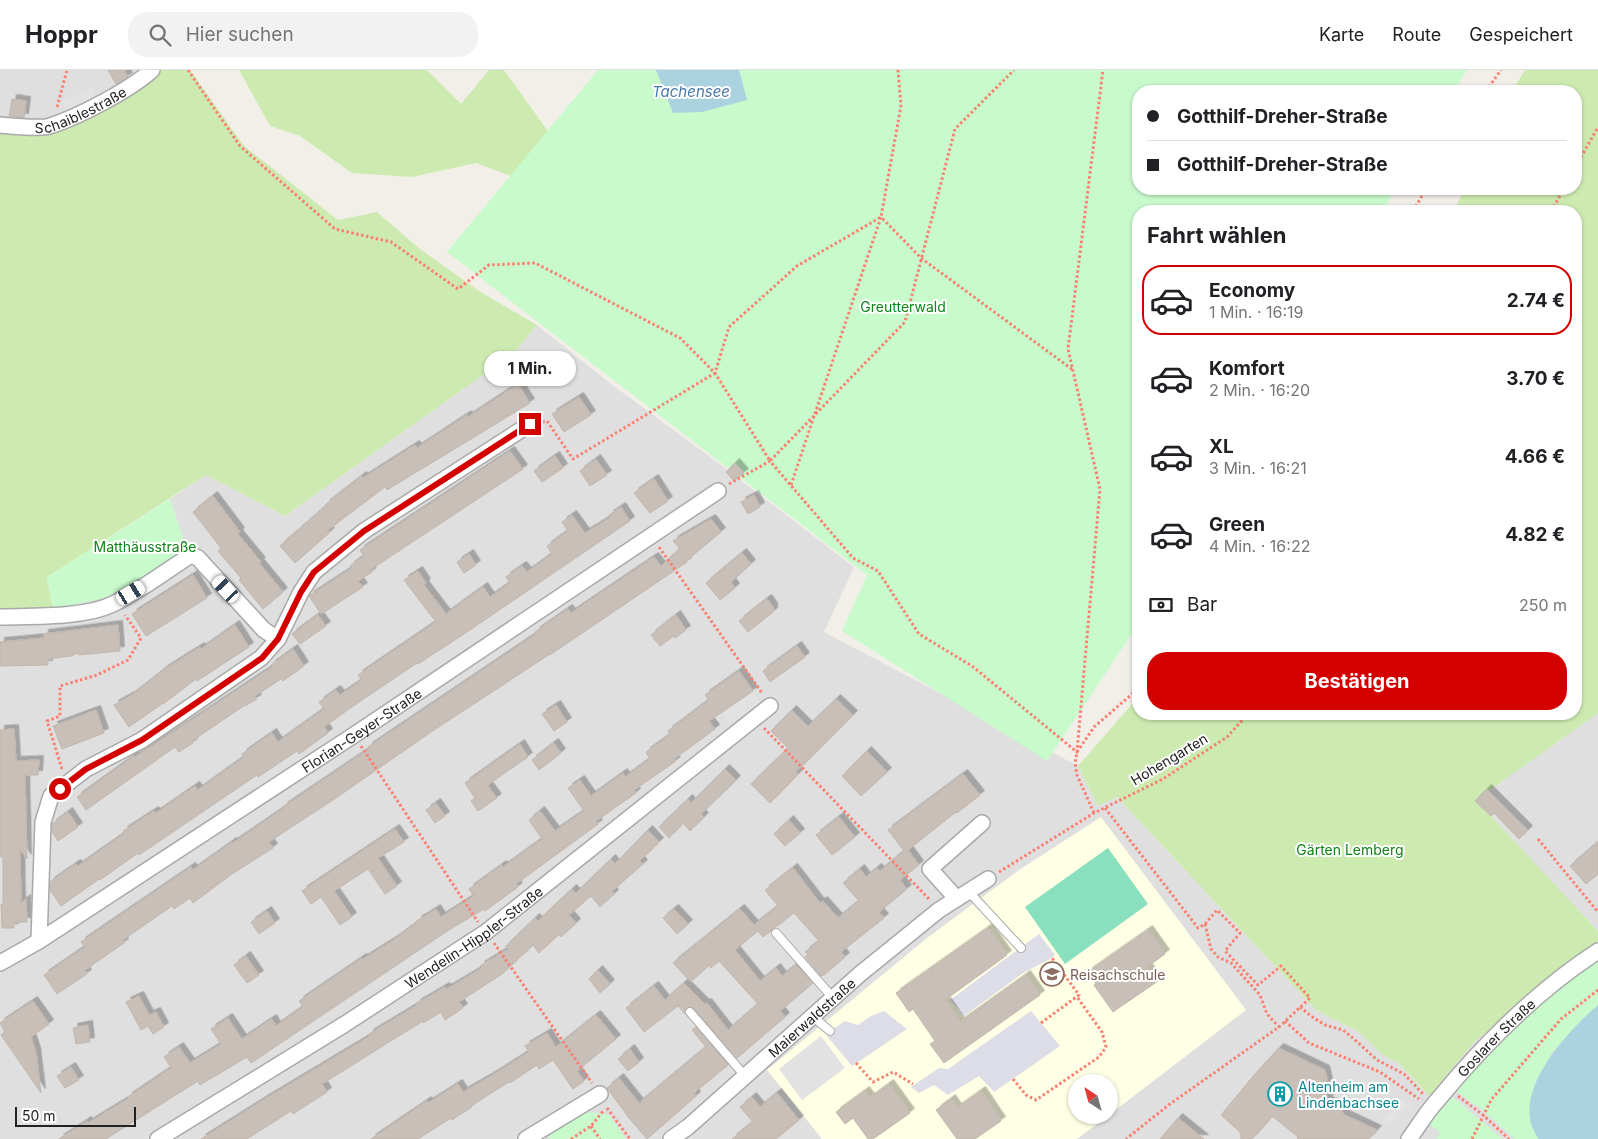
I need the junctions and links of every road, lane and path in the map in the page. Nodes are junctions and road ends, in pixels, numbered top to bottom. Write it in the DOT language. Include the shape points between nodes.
graph roads {
  1 [pos="67,70"];
  2 [pos="152,70"];
  3 [pos="188,70"];
  4 [pos="898,70"];
  5 [pos="1014,70"];
  6 [pos="1104,70"];
  7 [pos="1501,70"];
  8 [pos="1490,85"];
  9 [pos="62,121"];
  10 [pos="0,125"];
  11 [pos="1598,127"];
  12 [pos="1582,155"];
  13 [pos="881,217"];
  14 [pos="921,258"];
  15 [pos="1073,370"];
  16 [pos="715,373"];
  17 [pos="815,415"];
  18 [pos="530,424"];
  19 [pos="770,461"];
  20 [pos="791,486"];
  21 [pos="718,491"];
  22 [pos="651,535"];
  23 [pos="117,602"];
  24 [pos="0,617"];
  25 [pos="278,639"];
  26 [pos="752,677"];
  27 [pos="1132,694"];
  28 [pos="770,706"];
  29 [pos="1243,720"];
  30 [pos="775,739"];
  31 [pos="362,747"];
  32 [pos="1077,752"];
  33 [pos="68,783"];
  34 [pos="1105,808"];
  35 [pos="1094,814"];
  36 [pos="982,823"];
  37 [pos="1538,838"];
  38 [pos="988,879"];
  39 [pos="962,894"];
  40 [pos="939,910"];
  41 [pos="1598,912"];
  42 [pos="478,921"];
  43 [pos="1205,924"];
  44 [pos="776,933"];
  45 [pos="39,941"];
  46 [pos="496,945"];
  47 [pos="1021,948"];
  48 [pos="1598,951"];
  49 [pos="1052,958"];
  50 [pos="0,963"];
  51 [pos="1598,990"];
  52 [pos="1076,997"];
  53 [pos="832,998"];
  54 [pos="1300,1007"];
  55 [pos="690,1012"];
  56 [pos="812,1016"];
  57 [pos="1285,1021"];
  58 [pos="1041,1023"];
  59 [pos="1278,1027"];
  60 [pos="830,1031"];
  61 [pos="856,1063"];
  62 [pos="744,1076"];
  63 [pos="1013,1079"];
  64 [pos="914,1084"];
  65 [pos="1447,1089"];
  66 [pos="1410,1092"];
  67 [pos="600,1095"];
  68 [pos="1434,1103"];
  69 [pos="1483,1115"];
  70 [pos="591,1126"];
  71 [pos="534,1137"];
  72 [pos="158,1139"];
  73 [pos="571,1139"];
  74 [pos="600,1139"];
  75 [pos="630,1139"];
  76 [pos="671,1139"];
  77 [pos="1126,1139"];
  78 [pos="1409,1139"];
  79 [pos="1472,1139"];
  80 [pos="1509,1139"];
  1 -- 9 [label="path" via="56,111"];
  2 -- 9 [label="street, Schaiblestraße" via="91,108"];
  3 -- 16 [label="path" via="240,146 334,229 391,242 458,290 489,265 535,263 680,338"];
  4 -- 13 [label="path" via="901,106"];
  5 -- 14 [label="path" via="955,129"];
  6 -- 15 [label="path" via="1068,349"];
  7 -- 8 [label="path"];
  9 -- 10 [label="street, Schaiblestraße" via="49,126"];
  11 -- 12 [label="path"];
  13 -- 14 [label="path"];
  13 -- 16 [label="path" via="796,266 729,327"];
  13 -- 17 [label="path"];
  14 -- 15 [label="path"];
  14 -- 17 [label="path" via="905,322"];
  15 -- 32 [label="path" via="1100,490"];
  16 -- 18 [label="path" via="573,459 547,421"];
  16 -- 19 [label="path"];
  17 -- 19 [label="path"];
  17 -- 20 [label="path"];
  18 -- 25 [label="street" via="364,531 314,572"];
  19 -- 20 [label="path"];
  19 -- 21 [label="path"];
  20 -- 32 [label="path" via="853,558 878,571 919,634 972,666"];
  21 -- 22 [label="street, Florian-Geyer-Straße"];
  22 -- 26 [label="path"];
  22 -- 45 [label="street, Florian-Geyer-Straße"];
  23 -- 24 [label="street" via="81,613"];
  23 -- 25 [label="street" via="191,555 198,558 264,630"];
  23 -- 33 [label="path" via="140,638 135,649 128,660 97,676 60,686 60,716 47,722"];
  25 -- 33 [label="street" via="262,658 142,740 86,769"];
  27 -- 32 [label="path" via="1094,727"];
  28 -- 72 [label="street, Wendelin-Hippler-Straße" via="486,932 345,1024"];
  29 -- 34 [label="path, Hohengarten" via="1227,738 1163,779"];
  30 -- 40 [label="path"];
  31 -- 42 [label="path"];
  32 -- 35 [label="path" via="1077,775"];
  33 -- 45 [label="street" via="51,796 43,822"];
  34 -- 35 [label="path, Hohengarten"];
  34 -- 43 [label="path" via="1198,928"];
  35 -- 38 [label="path, Hohengarten"];
  36 -- 39 [label="street" via="930,869"];
  37 -- 41 [label="path"];
  38 -- 39 [label="street, Maierwaldstraße"];
  39 -- 40 [label="street, Maierwaldstraße"];
  39 -- 47 [label="lane"];
  40 -- 53 [label="street, Maierwaldstraße"];
  43 -- 54 [label="path" via="1218,910 1240,933 1225,951 1258,985 1281,966 1310,998"];
  43 -- 59 [label="path" via="1211,948 1218,957 1231,963 1260,995 1267,1014"];
  44 -- 53 [label="lane"];
  45 -- 50 [label="street, Florian-Geyer-Straße"];
  46 -- 67 [label="path"];
  48 -- 65 [label="street, Goslarer Straße" via="1576,965 1504,1027"];
  49 -- 52 [label="path" via="1079,995"];
  51 -- 69 [label="path" via="1560,1019 1491,1100"];
  52 -- 58 [label="path"];
  52 -- 63 [label="path" via="1102,1032 1106,1047 1099,1058 1036,1100 1026,1095"];
  53 -- 56 [label="street, Maierwaldstraße"];
  54 -- 57 [label="path"];
  54 -- 68 [label="path" via="1325,1025 1343,1030 1377,1060 1404,1074"];
  55 -- 62 [label="lane"];
  56 -- 60 [label="lane"];
  56 -- 62 [label="street, Maierwaldstraße"];
  57 -- 59 [label="path"];
  57 -- 66 [label="path" via="1310,1043 1380,1072"];
  59 -- 77 [label="path"];
  61 -- 64 [label="path" via="873,1082 893,1072"];
  62 -- 76 [label="street, Maierwaldstraße"];
  65 -- 68 [label="street, Goslarer Straße"];
  65 -- 69 [label="path"];
  67 -- 70 [label="path"];
  67 -- 71 [label="street"];
  67 -- 75 [label="path"];
  68 -- 78 [label="street, Goslarer Straße"];
  69 -- 79 [label="path"];
  69 -- 80 [label="path"];
  70 -- 73 [label="path"];
  70 -- 74 [label="path"];
}
